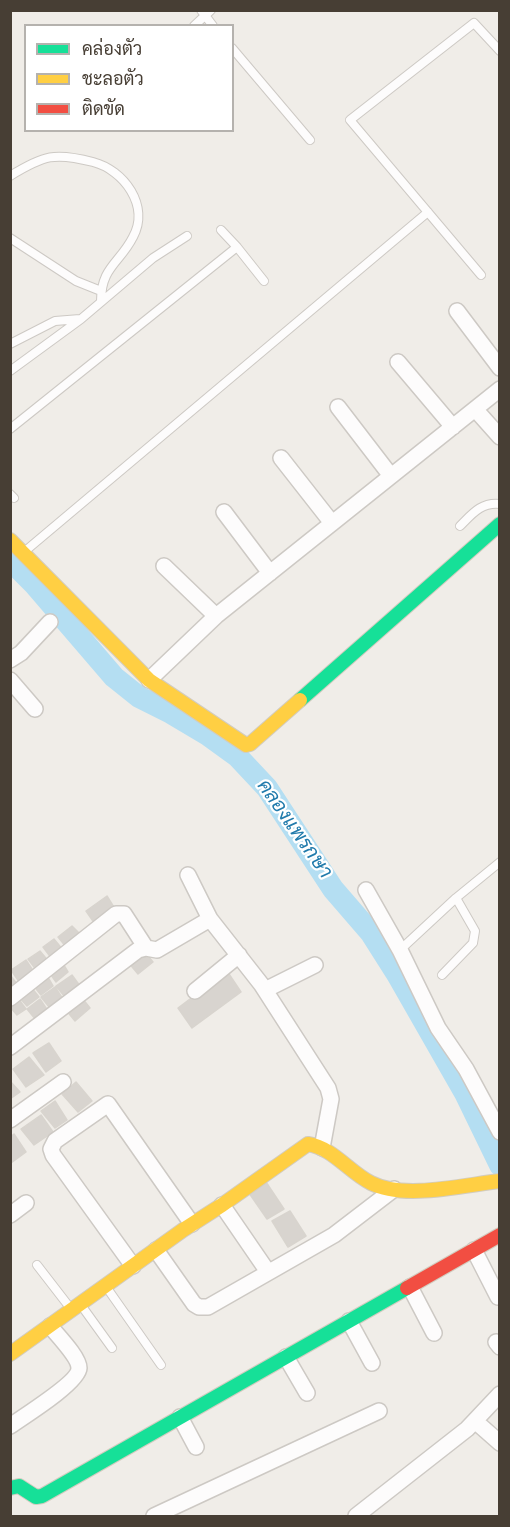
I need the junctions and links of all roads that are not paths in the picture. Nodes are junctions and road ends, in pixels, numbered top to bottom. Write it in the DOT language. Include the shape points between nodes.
graph roads {
  1 [pos="206,12"];
  2 [pos="196,24"];
  3 [pos="234,50"];
  4 [pos="500,51"];
  5 [pos="310,140"];
  6 [pos="10,176"];
  7 [pos="428,212"];
  8 [pos="221,230"];
  9 [pos="187,236"];
  10 [pos="10,238"];
  11 [pos="237,247"];
  12 [pos="481,275"];
  13 [pos="264,281"];
  14 [pos="101,291"];
  15 [pos="101,301"];
  16 [pos="457,311"];
  17 [pos="81,319"];
  18 [pos="10,344"];
  19 [pos="398,362"];
  20 [pos="500,368"];
  21 [pos="10,371"];
  22 [pos="500,389"];
  23 [pos="338,407"];
  24 [pos="475,409"];
  25 [pos="453,427"];
  26 [pos="10,429"];
  27 [pos="500,437"];
  28 [pos="281,458"];
  29 [pos="391,476"];
  30 [pos="500,504"];
  31 [pos="224,512"];
  32 [pos="332,523"];
  33 [pos="500,524"];
  34 [pos="460,526"];
  35 [pos="10,540"];
  36 [pos="23,553"];
  37 [pos="164,566"];
  38 [pos="270,573"];
  39 [pos="216,616"];
  40 [pos="50,622"];
  41 [pos="10,660"];
  42 [pos="10,680"];
  43 [pos="150,680"];
  44 [pos="35,709"];
  45 [pos="500,862"];
  46 [pos="188,875"];
  47 [pos="366,890"];
  48 [pos="456,898"];
  49 [pos="210,919"];
  50 [pos="146,948"];
  51 [pos="400,950"];
  52 [pos="239,955"];
  53 [pos="315,965"];
  54 [pos="442,975"];
  55 [pos="265,990"];
  56 [pos="195,991"];
  57 [pos="10,998"];
  58 [pos="10,1047"];
  59 [pos="63,1082"];
  60 [pos="10,1120"];
  61 [pos="500,1132"];
  62 [pos="322,1148"];
  63 [pos="499,1181"];
  64 [pos="394,1189"];
  65 [pos="26,1203"];
  66 [pos="222,1205"];
  67 [pos="10,1215"];
  68 [pos="192,1224"];
  69 [pos="500,1235"];
  70 [pos="156,1250"];
  71 [pos="474,1250"];
  72 [pos="37,1264"];
  73 [pos="133,1266"];
  74 [pos="268,1272"];
  75 [pos="106,1286"];
  76 [pos="410,1287"];
  77 [pos="498,1297"];
  78 [pos="76,1307"];
  79 [pos="349,1321"];
  80 [pos="50,1326"];
  81 [pos="434,1333"];
  82 [pos="112,1348"];
  83 [pos="10,1354"];
  84 [pos="286,1357"];
  85 [pos="372,1363"];
  86 [pos="161,1365"];
  87 [pos="307,1393"];
  88 [pos="500,1394"];
  89 [pos="379,1411"];
  90 [pos="180,1417"];
  91 [pos="475,1420"];
  92 [pos="10,1426"];
  93 [pos="500,1443"];
  94 [pos="196,1447"];
  95 [pos="10,1488"];
  96 [pos="154,1516"];
  97 [pos="356,1516"];
  1 -- 2 [label="lane"];
  3 -- 5 [label="lane"];
  4 -- 7 [label="lane" via="474,23 350,120"];
  6 -- 14 [label="lane" via="34,162 68,156 101,164 128,184 135,198 138,225 106,275"];
  7 -- 12 [label="lane"];
  7 -- 36 [label="lane"];
  8 -- 11 [label="lane"];
  9 -- 15 [label="lane"];
  10 -- 14 [label="lane" via="76,281"];
  11 -- 13 [label="lane"];
  11 -- 26 [label="lane"];
  14 -- 15 [label="lane"];
  15 -- 17 [label="lane"];
  16 -- 20 [label="street"];
  17 -- 18 [label="lane" via="55,321"];
  17 -- 21 [label="lane"];
  19 -- 25 [label="street"];
  22 -- 24 [label="street"];
  23 -- 29 [label="street"];
  24 -- 25 [label="street"];
  24 -- 27 [label="street"];
  25 -- 29 [label="street"];
  28 -- 32 [label="street"];
  29 -- 32 [label="street"];
  30 -- 34 [label="lane" via="482,506"];
  31 -- 38 [label="street"];
  32 -- 38 [label="street"];
  33 -- 43 [label="street" via="250,744 241,743"];
  35 -- 36 [label="street"];
  36 -- 43 [label="street"];
  37 -- 39 [label="street"];
  38 -- 39 [label="street"];
  39 -- 43 [label="street"];
  40 -- 41 [label="street"];
  42 -- 44 [label="street"];
  45 -- 48 [label="lane"];
  46 -- 49 [label="street"];
  47 -- 51 [label="street"];
  48 -- 51 [label="lane"];
  48 -- 54 [label="lane" via="476,931 473,943"];
  49 -- 50 [label="street" via="158,950"];
  49 -- 52 [label="street"];
  50 -- 57 [label="street" via="124,914 116,914"];
  50 -- 58 [label="street"];
  51 -- 61 [label="street" via="438,1028 466,1069"];
  52 -- 55 [label="street"];
  52 -- 56 [label="street"];
  53 -- 55 [label="street"];
  55 -- 62 [label="street" via="328,1088 330,1106"];
  59 -- 60 [label="street"];
  62 -- 64 [label="street" via="364,1179"];
  62 -- 66 [label="street" via="308,1144"];
  63 -- 64 [label="street"];
  64 -- 74 [label="street" via="334,1235"];
  65 -- 67 [label="street"];
  66 -- 68 [label="street"];
  66 -- 74 [label="street"];
  68 -- 70 [label="street"];
  68 -- 73 [label="street" via="108,1104 55,1141 53,1155"];
  69 -- 71 [label="street"];
  70 -- 73 [label="street"];
  70 -- 74 [label="street" via="194,1304 203,1308"];
  71 -- 76 [label="street"];
  71 -- 77 [label="street"];
  72 -- 78 [label="lane"];
  73 -- 75 [label="street"];
  75 -- 78 [label="street"];
  75 -- 86 [label="lane"];
  76 -- 79 [label="street"];
  76 -- 81 [label="street"];
  78 -- 80 [label="street"];
  78 -- 82 [label="lane"];
  79 -- 84 [label="street"];
  79 -- 85 [label="street"];
  80 -- 83 [label="street"];
  80 -- 92 [label="street" via="76,1359 78,1374"];
  84 -- 87 [label="street"];
  84 -- 90 [label="street"];
  88 -- 91 [label="street"];
  89 -- 96 [label="street"];
  90 -- 94 [label="street"];
  90 -- 95 [label="street" via="42,1496 36,1497 19,1486"];
  91 -- 93 [label="street"];
  91 -- 97 [label="street"];
}
